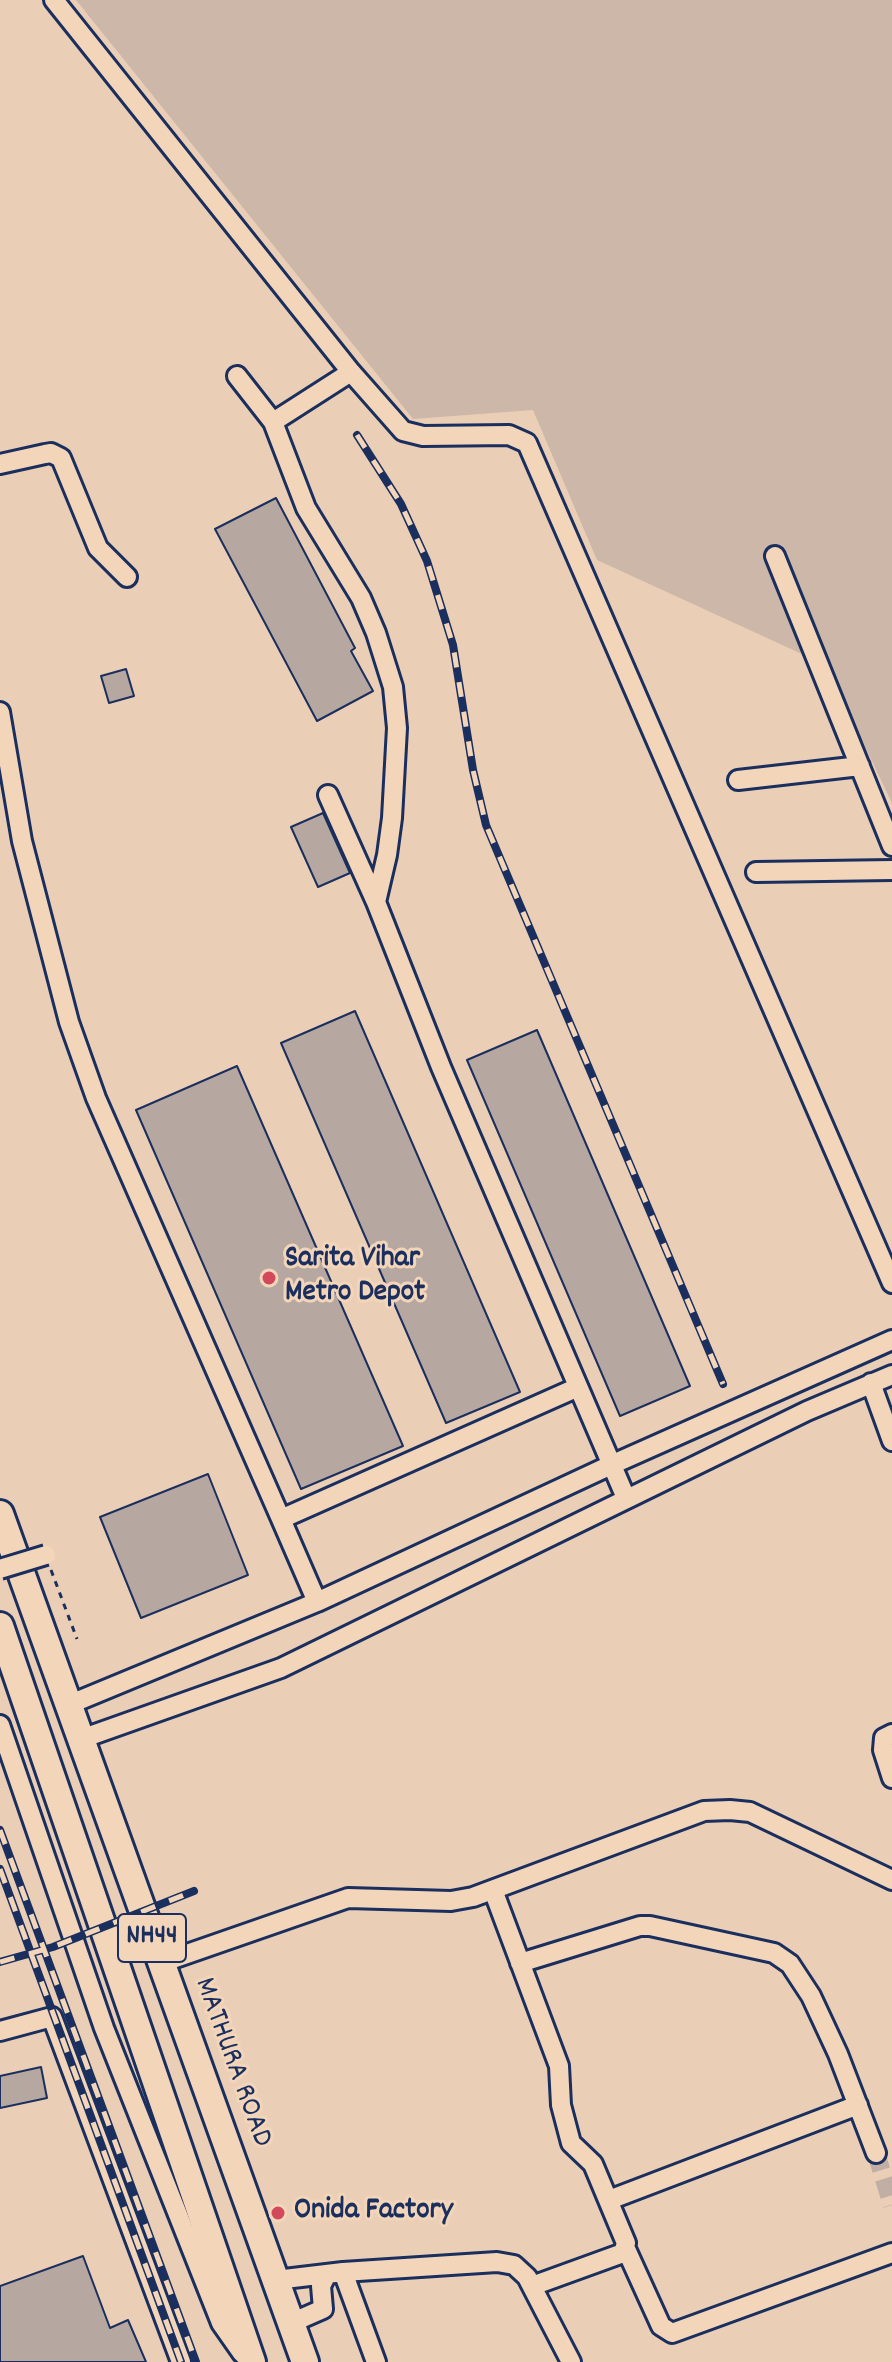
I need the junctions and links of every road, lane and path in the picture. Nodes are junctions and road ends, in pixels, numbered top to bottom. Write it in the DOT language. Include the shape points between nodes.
graph roads {
  1 [pos="54,0"];
  2 [pos="351,372"];
  3 [pos="237,376"];
  4 [pos="273,422"];
  5 [pos="0,464"];
  6 [pos="775,556"];
  7 [pos="127,577"];
  8 [pos="0,712"];
  9 [pos="860,766"];
  10 [pos="738,780"];
  11 [pos="328,795"];
  12 [pos="892,846"];
  13 [pos="892,870"];
  14 [pos="756,872"];
  15 [pos="376,902"];
  16 [pos="892,1283"];
  17 [pos="892,1340"];
  18 [pos="892,1375"];
  19 [pos="871,1383"];
  20 [pos="576,1388"];
  21 [pos="892,1441"];
  22 [pos="611,1465"];
  23 [pos="626,1498"];
  24 [pos="0,1514"];
  25 [pos="281,1519"];
  26 [pos="46,1555"];
  27 [pos="0,1569"];
  28 [pos="317,1602"];
  29 [pos="0,1626"];
  30 [pos="77,1639"];
  31 [pos="68,1705"];
  32 [pos="0,1725"];
  33 [pos="892,1734"];
  34 [pos="81,1739"];
  35 [pos="892,1778"];
  36 [pos="892,1880"];
  37 [pos="493,1890"];
  38 [pos="161,1963"];
  39 [pos="520,1963"];
  40 [pos="0,2031"];
  41 [pos="858,2105"];
  42 [pos="876,2153"];
  43 [pos="609,2200"];
  44 [pos="626,2249"];
  45 [pos="892,2253"];
  46 [pos="335,2273"];
  47 [pos="276,2280"];
  48 [pos="532,2286"];
  49 [pos="291,2323"];
  50 [pos="181,2362"];
  51 [pos="250,2362"];
  52 [pos="305,2362"];
  53 [pos="376,2362"];
  54 [pos="571,2362"];
  1 -- 2 [label="street"];
  2 -- 4 [label="street"];
  2 -- 16 [label="street" via="403,431 423,436 509,435 527,443"];
  3 -- 4 [label="street"];
  4 -- 15 [label="street" via="306,508 361,598 393,687 393,807"];
  5 -- 7 [label="street" via="51,453 61,458 98,548"];
  6 -- 9 [label="street"];
  8 -- 25 [label="street" via="22,841 69,1022 96,1098"];
  9 -- 10 [label="street"];
  9 -- 12 [label="street"];
  11 -- 15 [label="street"];
  13 -- 14 [label="street"];
  15 -- 20 [label="street"];
  17 -- 22 [label="street"];
  18 -- 19 [label="street"];
  19 -- 21 [label="street"];
  19 -- 23 [label="street"];
  20 -- 22 [label="street"];
  20 -- 25 [label="street"];
  22 -- 23 [label="street"];
  22 -- 28 [label="street"];
  23 -- 34 [label="street" via="281,1668"];
  24 -- 31 [label="highway, MATHURA ROAD / NH44"];
  25 -- 28 [label="street"];
  26 -- 27 [label="street, bridge"];
  26 -- 30 [label="path"];
  28 -- 31 [label="street"];
  29 -- 51 [label="highway, NH44"];
  31 -- 34 [label="highway, MATHURA ROAD / NH44"];
  32 -- 51 [label="street" via="104,2028 221,2323"];
  33 -- 35 [label="street" via="884,1738 883,1750"];
  34 -- 38 [label="highway, MATHURA ROAD / NH44"];
  36 -- 37 [label="street" via="750,1812 730,1810 704,1811"];
  37 -- 38 [label="street" via="451,1901 348,1898"];
  37 -- 39 [label="street"];
  38 -- 47 [label="highway, MATHURA ROAD / NH44"];
  39 -- 41 [label="street" via="640,1926 774,1953 790,1964 811,1996"];
  39 -- 43 [label="street" via="559,2066 571,2143 593,2164"];
  40 -- 50 [label="street" via="52,2017"];
  41 -- 42 [label="street"];
  41 -- 43 [label="street"];
  43 -- 44 [label="street"];
  44 -- 45 [label="street" via="661,2326 672,2333"];
  44 -- 48 [label="street"];
  46 -- 47 [label="street"];
  46 -- 48 [label="street" via="497,2262 514,2265"];
  46 -- 49 [label="street" via="321,2286 323,2309"];
  46 -- 53 [label="street"];
  47 -- 49 [label="highway, MATHURA ROAD / NH44"];
  48 -- 54 [label="street"];
  49 -- 52 [label="highway, MATHURA ROAD / NH44"];
}
